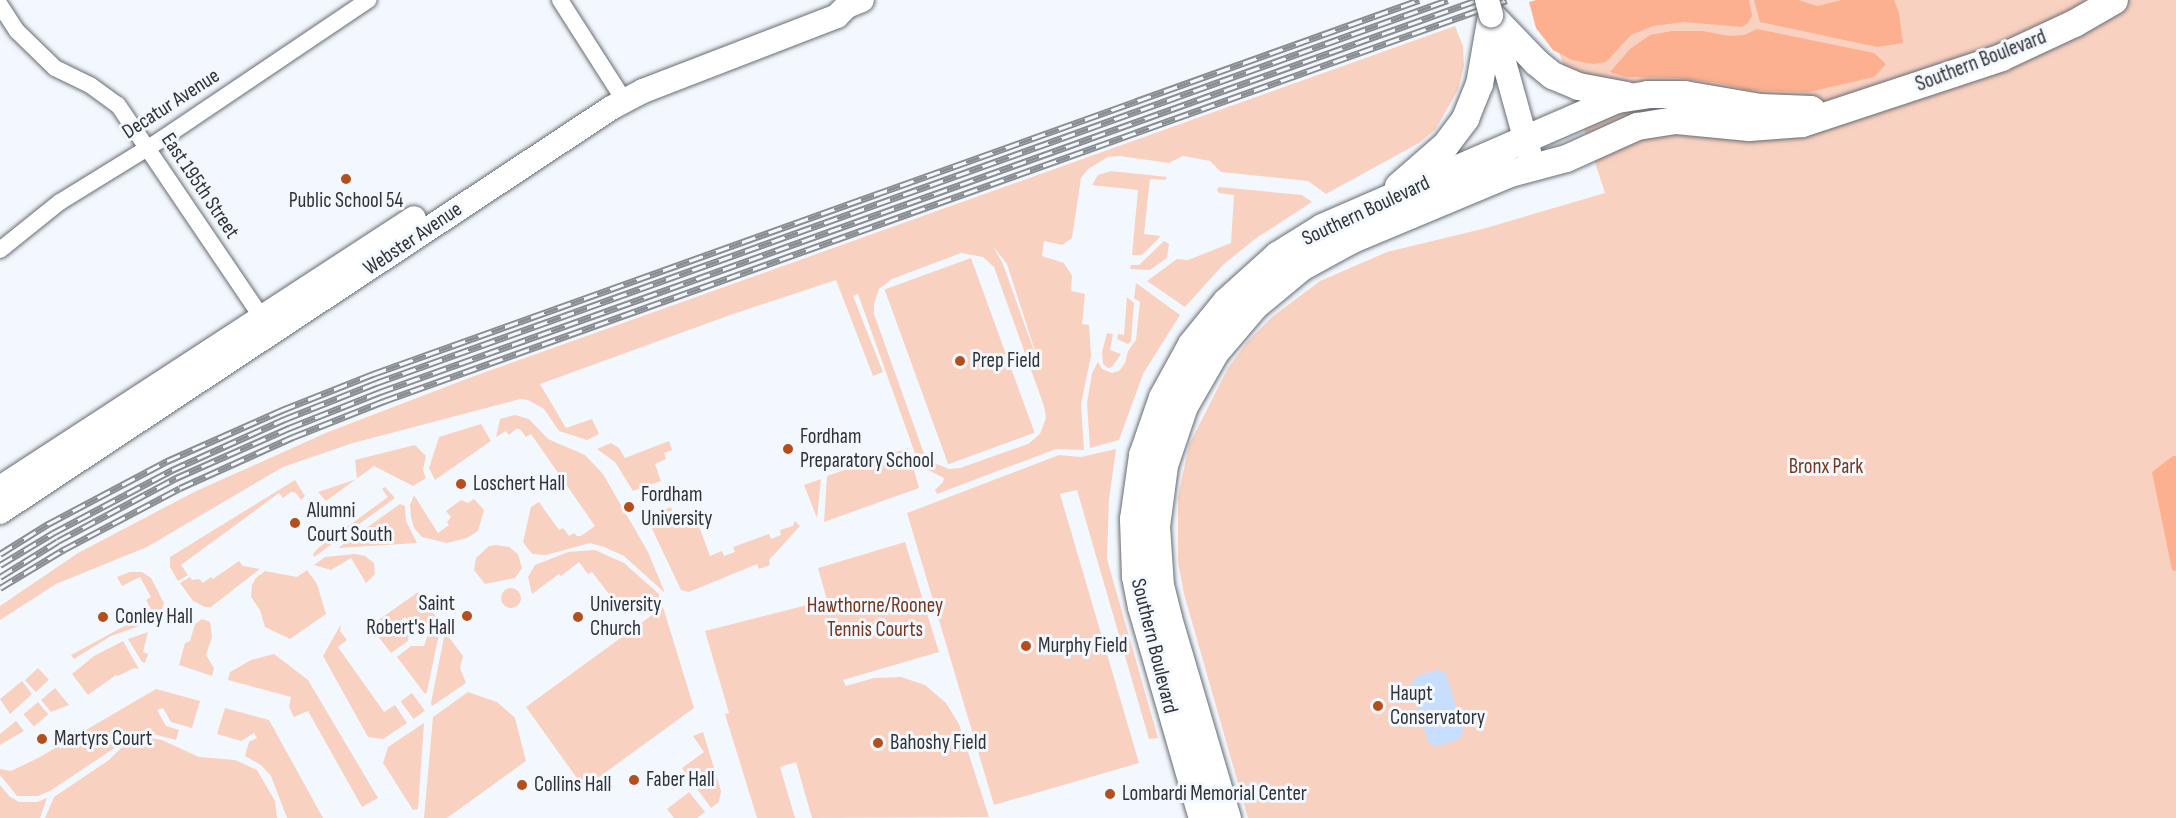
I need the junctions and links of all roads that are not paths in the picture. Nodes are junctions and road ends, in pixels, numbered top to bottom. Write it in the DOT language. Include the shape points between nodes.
graph roads {
  1 [pos="368,0"];
  2 [pos="560,0"];
  3 [pos="2114,0"];
  4 [pos="852,2"];
  5 [pos="0,5"];
  6 [pos="1489,7"];
  7 [pos="620,93"];
  8 [pos="1630,96"];
  9 [pos="1842,109"];
  10 [pos="1525,140"];
  11 [pos="147,147"];
  12 [pos="1533,166"];
  13 [pos="1380,202"];
  14 [pos="0,250"];
  15 [pos="267,325"];
  16 [pos="0,488"];
  17 [pos="0,512"];
  18 [pos="1202,818"];
  19 [pos="1227,818"];
  1 -- 11 [label="street, Decatur Avenue"];
  2 -- 7 [label="street"];
  3 -- 9 [label="main road, Southern Boulevard" via="2001,57"];
  4 -- 7 [label="main road, Webster Avenue" via="837,16"];
  5 -- 11 [label="street, East 195th Street" via="17,31 55,68 90,85 118,105"];
  6 -- 8 [label="main road" via="1552,75 1592,90"];
  6 -- 10 [label="main road"];
  6 -- 13 [label="main road" via="1479,84 1465,118 1445,145"];
  7 -- 15 [label="main road, Webster Avenue"];
  8 -- 9 [label="main road, Southern Boulevard" via="1684,94 1760,107"];
  8 -- 10 [label="main road, Southern Boulevard"];
  9 -- 12 [label="main road, Southern Boulevard" via="1777,127 1655,122 1637,126 1566,158"];
  10 -- 12 [label="main road"];
  10 -- 13 [label="main road, Southern Boulevard"];
  11 -- 14 [label="street, Decatur Avenue" via="60,202"];
  11 -- 15 [label="street, East 195th Street"];
  12 -- 19 [label="main road, Southern Boulevard" via="1352,239 1301,267 1276,285 1234,327 1184,406 1159,495 1156,526 1160,586"];
  13 -- 18 [label="main road, Southern Boulevard" via="1299,241 1251,275 1226,301 1176,369 1142,455 1133,519 1135,576"];
  15 -- 16 [label="main road, Webster Avenue"];
  15 -- 17 [label="main road, Webster Avenue"];
}
